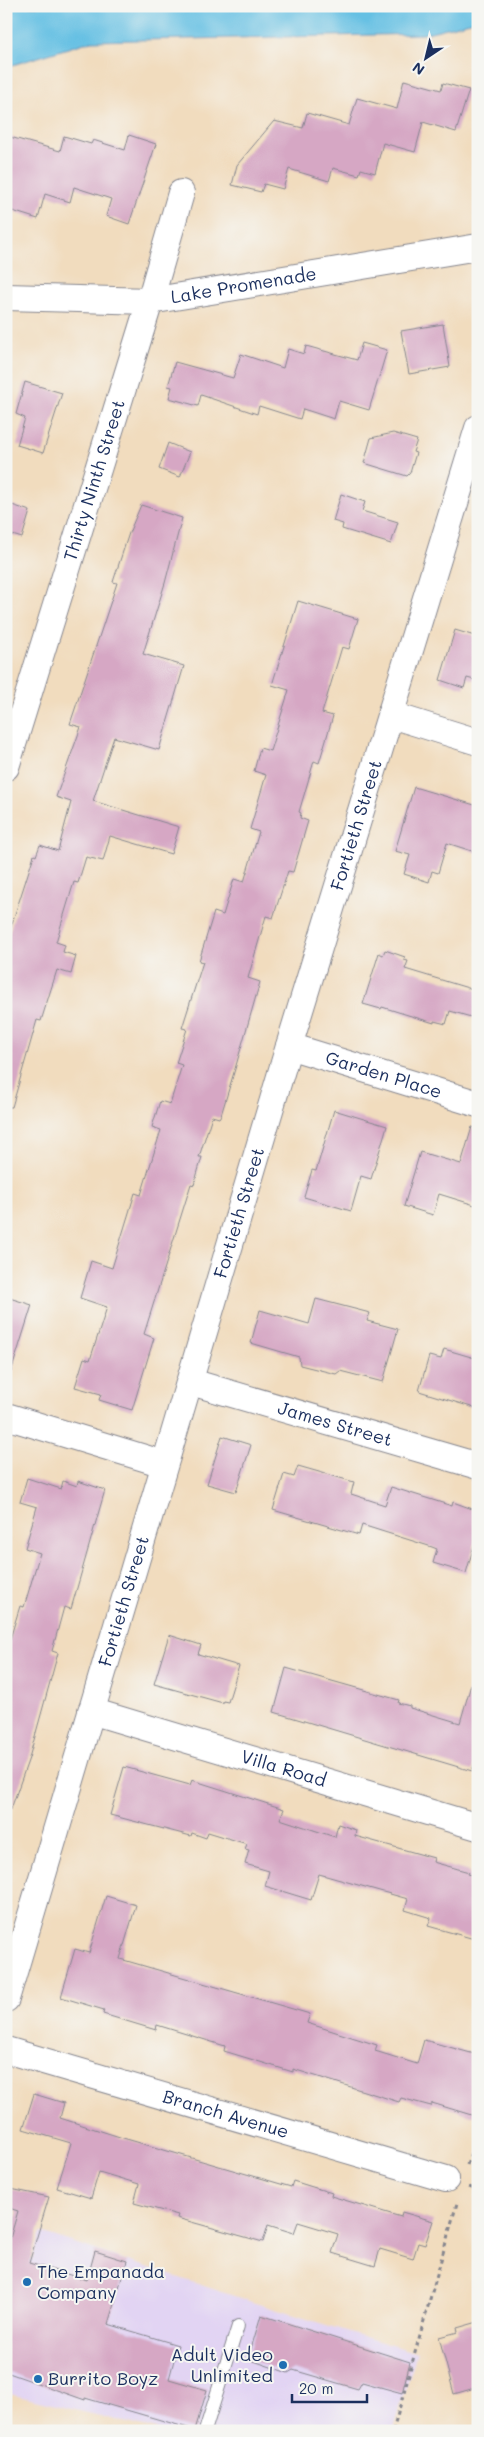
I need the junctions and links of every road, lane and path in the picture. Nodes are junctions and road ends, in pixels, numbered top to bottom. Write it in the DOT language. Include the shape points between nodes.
graph roads {
  1 [pos="181,193"];
  2 [pos="478,247"];
  3 [pos="6,297"];
  4 [pos="150,301"];
  5 [pos="478,428"];
  6 [pos="391,715"];
  7 [pos="478,742"];
  8 [pos="6,768"];
  9 [pos="289,1046"];
  10 [pos="478,1104"];
  11 [pos="191,1382"];
  12 [pos="6,1416"];
  13 [pos="164,1464"];
  14 [pos="478,1466"];
  15 [pos="91,1711"];
  16 [pos="478,1827"];
  17 [pos="6,1999"];
  18 [pos="6,2050"];
  19 [pos="478,2131"];
  20 [pos="457,2181"];
  21 [pos="238,2326"];
  22 [pos="205,2431"];
  23 [pos="393,2431"];
  1 -- 4 [label="street, Thirty Ninth Street"];
  2 -- 4 [label="street, Lake Promenade"];
  3 -- 4 [label="street, Lake Promenade"];
  4 -- 8 [label="street, Thirty Ninth Street"];
  5 -- 6 [label="street, Fortieth Street"];
  6 -- 7 [label="street"];
  6 -- 9 [label="street, Fortieth Street"];
  9 -- 10 [label="street, Garden Place"];
  9 -- 11 [label="street, Fortieth Street"];
  11 -- 13 [label="street, Fortieth Street"];
  11 -- 14 [label="street, James Street"];
  12 -- 13 [label="street"];
  13 -- 15 [label="street, Fortieth Street"];
  15 -- 16 [label="street, Villa Road"];
  15 -- 17 [label="street, Fortieth Street"];
  18 -- 20 [label="street, Branch Avenue"];
  19 -- 20 [label="path"];
  20 -- 23 [label="path"];
  21 -- 22 [label="lane"];
}
